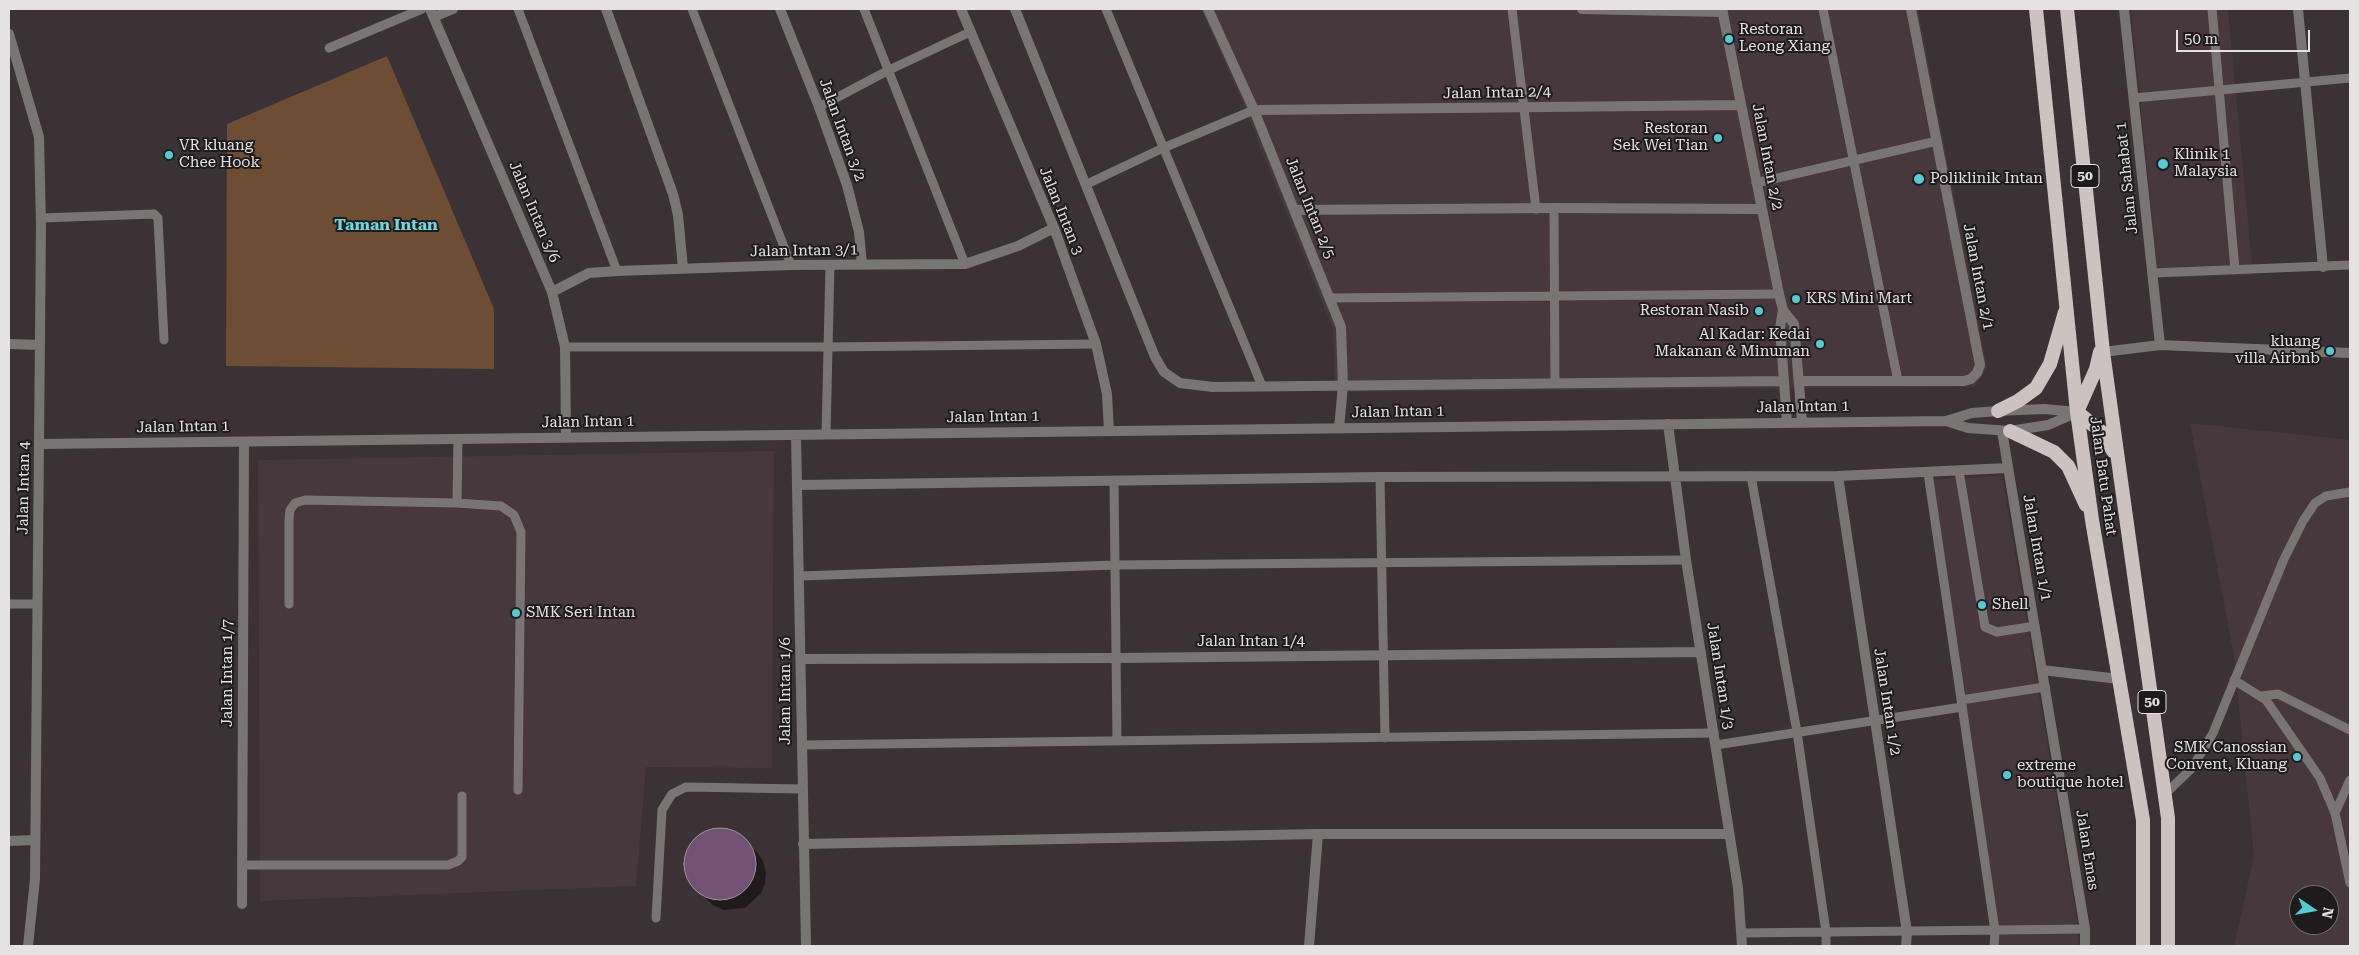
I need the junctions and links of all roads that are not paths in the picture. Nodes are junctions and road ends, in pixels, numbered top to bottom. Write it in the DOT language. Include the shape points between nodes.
graph roads {
  1 [pos="422,9"];
  2 [pos="453,9"];
  3 [pos="518,9"];
  4 [pos="606,9"];
  5 [pos="692,9"];
  6 [pos="780,9"];
  7 [pos="864,9"];
  8 [pos="960,9"];
  9 [pos="1015,9"];
  10 [pos="1106,9"];
  11 [pos="1208,9"];
  12 [pos="1512,9"];
  13 [pos="1582,9"];
  14 [pos="1823,9"];
  15 [pos="1911,9"];
  16 [pos="2036,9"];
  17 [pos="2067,9"];
  18 [pos="2124,9"];
  19 [pos="2212,9"];
  20 [pos="2298,9"];
  21 [pos="1723,10"];
  22 [pos="432,13"];
  23 [pos="970,32"];
  24 [pos="9,34"];
  25 [pos="329,48"];
  26 [pos="889,70"];
  27 [pos="2350,78"];
  28 [pos="2305,82"];
  29 [pos="2219,90"];
  30 [pos="2134,98"];
  31 [pos="1741,105"];
  32 [pos="820,107"];
  33 [pos="1524,108"];
  34 [pos="1254,110"];
  35 [pos="1937,141"];
  36 [pos="1163,148"];
  37 [pos="1853,160"];
  38 [pos="1756,183"];
  39 [pos="1087,184"];
  40 [pos="1554,208"];
  41 [pos="1536,209"];
  42 [pos="1762,209"];
  43 [pos="1294,210"];
  44 [pos="41,218"];
  45 [pos="1054,228"];
  46 [pos="965,264"];
  47 [pos="791,265"];
  48 [pos="830,265"];
  49 [pos="862,265"];
  50 [pos="2323,266"];
  51 [pos="2350,266"];
  52 [pos="683,268"];
  53 [pos="2235,270"];
  54 [pos="617,271"];
  55 [pos="2152,273"];
  56 [pos="552,292"];
  57 [pos="1779,294"];
  58 [pos="1554,296"];
  59 [pos="1330,298"];
  60 [pos="2067,304"];
  61 [pos="1783,310"];
  62 [pos="164,340"];
  63 [pos="9,344"];
  64 [pos="1096,344"];
  65 [pos="40,345"];
  66 [pos="2160,345"];
  67 [pos="565,347"];
  68 [pos="829,347"];
  69 [pos="2103,348"];
  70 [pos="2350,353"];
  71 [pos="1898,380"];
  72 [pos="1784,381"];
  73 [pos="1799,381"];
  74 [pos="1555,382"];
  75 [pos="1262,386"];
  76 [pos="1343,386"];
  77 [pos="1998,411"];
  78 [pos="2077,412"];
  79 [pos="1946,420"];
  80 [pos="1786,422"];
  81 [pos="1802,422"];
  82 [pos="1668,424"];
  83 [pos="1339,428"];
  84 [pos="1109,431"];
  85 [pos="2006,431"];
  86 [pos="826,434"];
  87 [pos="796,435"];
  88 [pos="566,438"];
  89 [pos="458,439"];
  90 [pos="244,442"];
  91 [pos="40,444"];
  92 [pos="2118,460"];
  93 [pos="2008,468"];
  94 [pos="1959,471"];
  95 [pos="1928,473"];
  96 [pos="1674,475"];
  97 [pos="1751,476"];
  98 [pos="1838,476"];
  99 [pos="1380,478"];
  100 [pos="1114,481"];
  101 [pos="798,485"];
  102 [pos="2350,492"];
  103 [pos="456,503"];
  104 [pos="2092,520"];
  105 [pos="1686,560"];
  106 [pos="1380,562"];
  107 [pos="1115,565"];
  108 [pos="800,576"];
  109 [pos="9,604"];
  110 [pos="37,604"];
  111 [pos="290,604"];
  112 [pos="2035,626"];
  113 [pos="1701,652"];
  114 [pos="1385,656"];
  115 [pos="1117,658"];
  116 [pos="802,659"];
  117 [pos="2042,670"];
  118 [pos="2119,679"];
  119 [pos="2234,680"];
  120 [pos="2045,688"];
  121 [pos="2261,696"];
  122 [pos="1962,703"];
  123 [pos="1874,720"];
  124 [pos="2350,730"];
  125 [pos="1797,732"];
  126 [pos="1714,733"];
  127 [pos="1385,738"];
  128 [pos="1117,739"];
  129 [pos="1716,744"];
  130 [pos="802,745"];
  131 [pos="2350,780"];
  132 [pos="802,789"];
  133 [pos="518,790"];
  134 [pos="2165,794"];
  135 [pos="462,796"];
  136 [pos="2335,813"];
  137 [pos="1318,834"];
  138 [pos="1729,834"];
  139 [pos="35,840"];
  140 [pos="9,841"];
  141 [pos="803,844"];
  142 [pos="242,866"];
  143 [pos="2350,883"];
  144 [pos="242,904"];
  145 [pos="656,918"];
  146 [pos="2085,929"];
  147 [pos="1995,931"];
  148 [pos="1826,932"];
  149 [pos="1907,932"];
  150 [pos="1741,933"];
  151 [pos="28,946"];
  152 [pos="806,946"];
  153 [pos="1309,946"];
  154 [pos="1742,946"];
  155 [pos="1826,946"];
  156 [pos="1906,946"];
  157 [pos="1994,946"];
  158 [pos="2084,946"];
  159 [pos="2143,946"];
  160 [pos="2168,946"];
  1 -- 25 [label="lane"];
  2 -- 22 [label="street"];
  3 -- 54 [label="lane"];
  4 -- 52 [label="street" via="673,194"];
  5 -- 47 [label="lane"];
  6 -- 32 [label="street, Jalan Intan 3/2"];
  7 -- 26 [label="lane"];
  8 -- 23 [label="street, Jalan Intan 3"];
  9 -- 39 [label="street, Jalan Intan 1"];
  10 -- 36 [label="lane"];
  11 -- 34 [label="street, Jalan Intan 2/5"];
  12 -- 33 [label="lane"];
  13 -- 21 [label="street"];
  14 -- 37 [label="lane"];
  15 -- 35 [label="street, Jalan Intan 2/1"];
  16 -- 60 [label="highway, Jalan Batu Pahat / 50"];
  17 -- 69 [label="highway, Jalan Batu Pahat / 50"];
  18 -- 30 [label="street, Jalan Sahabat 1"];
  19 -- 29 [label="lane"];
  20 -- 28 [label="street"];
  21 -- 31 [label="street, Jalan Intan 2/2"];
  22 -- 56 [label="street, Jalan Intan 3/6"];
  23 -- 26 [label="lane"];
  23 -- 45 [label="street, Jalan Intan 3"];
  24 -- 44 [label="street, Jalan Intan 4" via="39,137"];
  26 -- 32 [label="lane"];
  26 -- 46 [label="lane"];
  27 -- 28 [label="lane"];
  28 -- 29 [label="lane"];
  28 -- 50 [label="street"];
  29 -- 30 [label="lane"];
  29 -- 53 [label="lane"];
  30 -- 55 [label="street, Jalan Sahabat 1"];
  31 -- 33 [label="street, Jalan Intan 2/4"];
  31 -- 38 [label="street, Jalan Intan 2/2"];
  32 -- 49 [label="street, Jalan Intan 3/2" via="847,185 859,232"];
  33 -- 34 [label="street, Jalan Intan 2/4"];
  33 -- 41 [label="lane"];
  34 -- 36 [label="lane"];
  34 -- 43 [label="street, Jalan Intan 2/5"];
  35 -- 37 [label="lane"];
  35 -- 71 [label="street, Jalan Intan 2/1" via="1980,365 1971,380"];
  36 -- 39 [label="lane"];
  36 -- 75 [label="lane"];
  37 -- 38 [label="lane"];
  37 -- 71 [label="lane"];
  38 -- 42 [label="street, Jalan Intan 2/2"];
  39 -- 75 [label="street, Jalan Intan 1" via="1155,357 1164,372 1180,383 1213,387"];
  40 -- 41 [label="street"];
  40 -- 42 [label="street"];
  40 -- 58 [label="lane"];
  41 -- 43 [label="street"];
  42 -- 57 [label="street, Jalan Intan 2/2"];
  43 -- 59 [label="street, Jalan Intan 2/5"];
  44 -- 62 [label="lane" via="154,214 158,218"];
  44 -- 65 [label="street, Jalan Intan 4"];
  45 -- 46 [label="street, Jalan Intan 3/1" via="1018,246"];
  45 -- 64 [label="street, Jalan Intan 3"];
  46 -- 49 [label="street, Jalan Intan 3/1"];
  47 -- 48 [label="street, Jalan Intan 3/1"];
  47 -- 52 [label="street, Jalan Intan 3/1"];
  48 -- 49 [label="street, Jalan Intan 3/1"];
  48 -- 68 [label="lane"];
  50 -- 51 [label="lane"];
  50 -- 53 [label="lane"];
  52 -- 54 [label="street, Jalan Intan 3/1"];
  53 -- 55 [label="lane"];
  54 -- 56 [label="street, Jalan Intan 3/1" via="589,273"];
  55 -- 66 [label="street, Jalan Sahabat 1"];
  56 -- 67 [label="street, Jalan Intan 3/6"];
  57 -- 58 [label="lane"];
  57 -- 61 [label="street, Jalan Intan 2/2"];
  58 -- 59 [label="lane"];
  58 -- 74 [label="lane"];
  59 -- 76 [label="street, Jalan Intan 2/5" via="1341,327"];
  60 -- 77 [label="highway" via="2050,364 2036,388"];
  60 -- 78 [label="highway, Jalan Batu Pahat / 50"];
  61 -- 72 [label="street, Jalan Intan 2/2" via="1780,328"];
  61 -- 73 [label="street, Jalan Intan 2/2" via="1794,324"];
  63 -- 65 [label="street"];
  64 -- 68 [label="lane"];
  64 -- 84 [label="street, Jalan Intan 3" via="1107,394"];
  65 -- 91 [label="street, Jalan Intan 4"];
  66 -- 69 [label="street"];
  66 -- 70 [label="street"];
  67 -- 68 [label="lane"];
  67 -- 88 [label="street, Jalan Intan 3/6"];
  68 -- 86 [label="lane"];
  69 -- 78 [label="highway"];
  69 -- 92 [label="highway, Jalan Batu Pahat / 50"];
  71 -- 73 [label="street, Jalan Intan 2/1"];
  72 -- 74 [label="street, Jalan Intan 1"];
  72 -- 80 [label="street, Jalan Intan 2/2"];
  73 -- 81 [label="street, Jalan Intan 2/2"];
  74 -- 76 [label="street, Jalan Intan 1"];
  75 -- 76 [label="street, Jalan Intan 1"];
  76 -- 83 [label="street, Jalan Intan 2/5"];
  77 -- 78 [label="street, Jalan Intan 1"];
  77 -- 79 [label="street, Jalan Intan 1"];
  78 -- 85 [label="street, Jalan Intan 1" via="2048,425"];
  78 -- 92 [label="highway" via="2103,433"];
  78 -- 104 [label="highway, Jalan Batu Pahat / 50"];
  79 -- 81 [label="street, Jalan Intan 1"];
  79 -- 85 [label="street, Jalan Intan 1" via="1968,428"];
  80 -- 81 [label="street, Jalan Intan 1"];
  80 -- 82 [label="street, Jalan Intan 1"];
  82 -- 83 [label="street, Jalan Intan 1"];
  82 -- 96 [label="street, Jalan Intan 1/3"];
  83 -- 84 [label="street, Jalan Intan 1"];
  84 -- 86 [label="street, Jalan Intan 1"];
  85 -- 93 [label="street, Jalan Intan 1/1"];
  85 -- 104 [label="highway" via="2054,452 2068,466"];
  86 -- 87 [label="street, Jalan Intan 1"];
  87 -- 88 [label="street, Jalan Intan 1"];
  87 -- 101 [label="street, Jalan Intan 1/6"];
  88 -- 89 [label="street, Jalan Intan 1"];
  89 -- 90 [label="street, Jalan Intan 1"];
  89 -- 103 [label="lane"];
  90 -- 91 [label="street, Jalan Intan 1"];
  90 -- 142 [label="street, Jalan Intan 1/7"];
  91 -- 110 [label="street, Jalan Intan 4"];
  92 -- 134 [label="highway, Jalan Batu Pahat / 50"];
  93 -- 94 [label="street"];
  93 -- 112 [label="street, Jalan Intan 1/1"];
  94 -- 95 [label="street"];
  94 -- 112 [label="lane" via="1985,628 1997,632"];
  95 -- 98 [label="street"];
  95 -- 122 [label="lane"];
  96 -- 97 [label="street"];
  96 -- 99 [label="street"];
  96 -- 105 [label="street, Jalan Intan 1/3"];
  97 -- 98 [label="street"];
  97 -- 125 [label="lane"];
  98 -- 123 [label="street, Jalan Intan 1/2"];
  99 -- 100 [label="street"];
  99 -- 106 [label="lane"];
  100 -- 101 [label="street"];
  100 -- 107 [label="lane"];
  101 -- 108 [label="street, Jalan Intan 1/6"];
  102 -- 119 [label="lane" via="2326,496 2315,503 2303,521 2284,558"];
  103 -- 111 [label="lane" via="305,500 295,503 289,519"];
  103 -- 133 [label="lane" via="501,506 514,514 522,532"];
  104 -- 118 [label="highway, Jalan Batu Pahat / 50"];
  105 -- 106 [label="lane"];
  105 -- 113 [label="street, Jalan Intan 1/3"];
  106 -- 107 [label="lane"];
  106 -- 114 [label="lane"];
  107 -- 108 [label="lane"];
  107 -- 115 [label="lane"];
  108 -- 116 [label="street, Jalan Intan 1/6"];
  109 -- 110 [label="lane"];
  110 -- 139 [label="street, Jalan Intan 4"];
  112 -- 117 [label="street, Jalan Intan 1/1"];
  113 -- 114 [label="street, Jalan Intan 1/4"];
  113 -- 126 [label="street, Jalan Intan 1/3"];
  114 -- 115 [label="street, Jalan Intan 1/4"];
  114 -- 127 [label="lane"];
  115 -- 116 [label="street, Jalan Intan 1/4"];
  115 -- 128 [label="lane"];
  116 -- 130 [label="street, Jalan Intan 1/6"];
  117 -- 118 [label="street"];
  117 -- 120 [label="street, Jalan Emas"];
  118 -- 159 [label="highway, Jalan Batu Pahat / 50" via="2143,820"];
  119 -- 121 [label="lane"];
  119 -- 134 [label="lane" via="2202,754"];
  120 -- 122 [label="lane"];
  120 -- 146 [label="street, Jalan Emas"];
  121 -- 124 [label="lane" via="2278,694"];
  121 -- 136 [label="lane" via="2320,778"];
  122 -- 123 [label="lane"];
  122 -- 147 [label="lane"];
  123 -- 125 [label="lane"];
  123 -- 149 [label="street, Jalan Intan 1/2"];
  125 -- 129 [label="lane"];
  125 -- 148 [label="lane"];
  126 -- 127 [label="lane"];
  126 -- 129 [label="street, Jalan Intan 1/3"];
  127 -- 128 [label="lane"];
  128 -- 130 [label="lane"];
  129 -- 138 [label="street, Jalan Intan 1/3"];
  130 -- 132 [label="street, Jalan Intan 1/6"];
  131 -- 136 [label="lane"];
  132 -- 141 [label="street, Jalan Intan 1/6"];
  132 -- 145 [label="lane" via="686,786 672,794 662,810"];
  134 -- 160 [label="highway, Jalan Batu Pahat / 50" via="2168,818"];
  135 -- 142 [label="lane" via="462,857 448,865"];
  136 -- 143 [label="lane"];
  137 -- 138 [label="street"];
  137 -- 141 [label="street"];
  137 -- 153 [label="street"];
  138 -- 150 [label="street, Jalan Intan 1/3"];
  139 -- 140 [label="street"];
  139 -- 151 [label="street, Jalan Intan 4" via="35,879"];
  141 -- 152 [label="street, Jalan Intan 1/6"];
  142 -- 144 [label="street, Jalan Intan 1/7"];
  146 -- 147 [label="lane"];
  146 -- 158 [label="street, Jalan Emas"];
  147 -- 149 [label="lane"];
  147 -- 157 [label="lane"];
  148 -- 149 [label="lane"];
  148 -- 150 [label="lane"];
  148 -- 155 [label="lane"];
  149 -- 156 [label="street, Jalan Intan 1/2"];
  150 -- 154 [label="street, Jalan Intan 1/3"];
}
